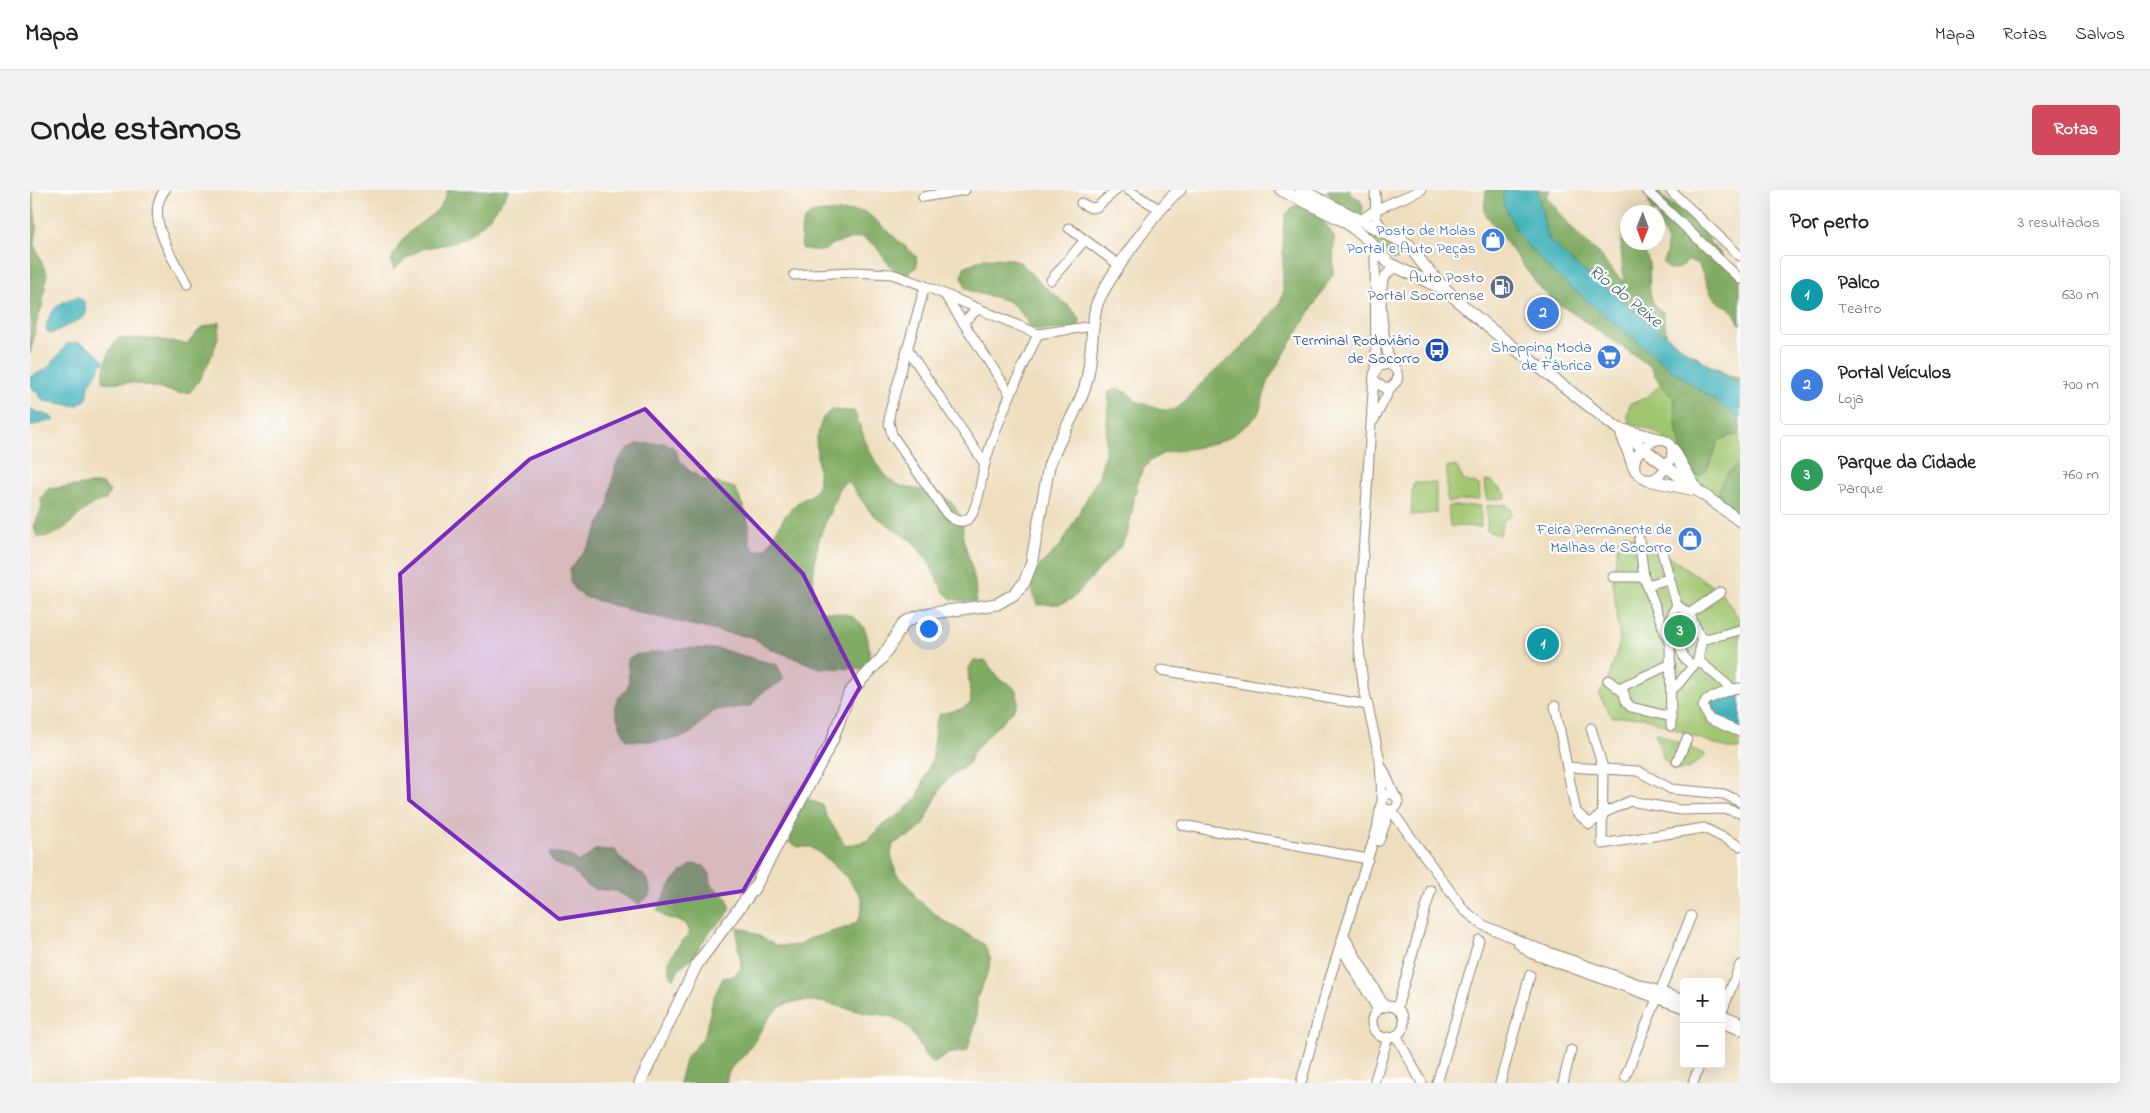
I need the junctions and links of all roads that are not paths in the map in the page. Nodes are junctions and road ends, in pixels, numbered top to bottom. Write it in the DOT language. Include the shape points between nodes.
graph roads {
  1 [pos="165,190"];
  2 [pos="965,190"];
  3 [pos="1116,190"];
  4 [pos="1128,190"];
  5 [pos="1281,190"];
  6 [pos="1301,190"];
  7 [pos="1375,190"];
  8 [pos="1421,190"];
  9 [pos="1646,190"];
  10 [pos="1670,190"];
  11 [pos="1178,191"];
  12 [pos="923,197"];
  13 [pos="1081,203"];
  14 [pos="1161,210"];
  15 [pos="1375,210"];
  16 [pos="1360,221"];
  17 [pos="1069,228"];
  18 [pos="1385,233"];
  19 [pos="1084,241"];
  20 [pos="1409,245"];
  21 [pos="1375,248"];
  22 [pos="1740,256"];
  23 [pos="1119,265"];
  24 [pos="1396,267"];
  25 [pos="794,276"];
  26 [pos="1740,279"];
  27 [pos="1051,280"];
  28 [pos="187,284"];
  29 [pos="925,286"];
  30 [pos="1447,291"];
  31 [pos="945,295"];
  32 [pos="978,309"];
  33 [pos="963,322"];
  34 [pos="1093,326"];
  35 [pos="1038,334"];
  36 [pos="908,350"];
  37 [pos="1391,365"];
  38 [pos="1376,370"];
  39 [pos="1375,381"];
  40 [pos="1391,387"];
  41 [pos="1010,394"];
  42 [pos="1372,424"];
  43 [pos="1620,429"];
  44 [pos="1659,439"];
  45 [pos="1643,448"];
  46 [pos="1673,449"];
  47 [pos="985,464"];
  48 [pos="1668,467"];
  49 [pos="1634,468"];
  50 [pos="1648,480"];
  51 [pos="1697,490"];
  52 [pos="1740,521"];
  53 [pos="1646,550"];
  54 [pos="1662,552"];
  55 [pos="1646,575"];
  56 [pos="1613,577"];
  57 [pos="1670,579"];
  58 [pos="1721,592"];
  59 [pos="1677,605"];
  60 [pos="1690,614"];
  61 [pos="1740,630"];
  62 [pos="1702,640"];
  63 [pos="1684,658"];
  64 [pos="1671,661"];
  65 [pos="1696,663"];
  66 [pos="1161,670"];
  67 [pos="1608,680"];
  68 [pos="1619,688"];
  69 [pos="1736,689"];
  70 [pos="1671,690"];
  71 [pos="1368,705"];
  72 [pos="1555,706"];
  73 [pos="1590,728"];
  74 [pos="1740,732"];
  75 [pos="1687,739"];
  76 [pos="1380,761"];
  77 [pos="1677,761"];
  78 [pos="1567,767"];
  79 [pos="1603,768"];
  80 [pos="1382,801"];
  81 [pos="1740,802"];
  82 [pos="1393,805"];
  83 [pos="1740,812"];
  84 [pos="1602,814"];
  85 [pos="1182,825"];
  86 [pos="1740,846"];
  87 [pos="1368,859"];
  88 [pos="1431,890"];
  89 [pos="1691,916"];
  90 [pos="1479,940"];
  91 [pos="1344,945"];
  92 [pos="1740,965"];
  93 [pos="1530,975"];
  94 [pos="1660,994"];
  95 [pos="1680,999"];
  96 [pos="1725,1004"];
  97 [pos="1680,1006"];
  98 [pos="1381,1008"];
  99 [pos="1397,1008"];
  100 [pos="1725,1016"];
  101 [pos="1740,1022"];
  102 [pos="1725,1024"];
  103 [pos="1740,1030"];
  104 [pos="1392,1036"];
  105 [pos="1572,1050"];
  106 [pos="1699,1068"];
  107 [pos="1626,1077"];
  108 [pos="640,1083"];
  109 [pos="1301,1083"];
  110 [pos="1307,1083"];
  111 [pos="1374,1083"];
  112 [pos="1422,1083"];
  113 [pos="1437,1083"];
  114 [pos="1500,1083"];
  115 [pos="1563,1083"];
  116 [pos="1693,1083"];
  1 -- 28 [label="street" via="159,200 157,219"];
  2 -- 12 [label="street"];
  3 -- 13 [label="street" via="1098,207 1091,208"];
  4 -- 14 [label="street"];
  5 -- 21 [label="main road" via="1344,221"];
  6 -- 16 [label="main road"];
  7 -- 15 [label="street"];
  8 -- 15 [label="street"];
  9 -- 26 [label="street"];
  10 -- 22 [label="street"];
  11 -- 14 [label="main road"];
  14 -- 23 [label="main road"];
  15 -- 16 [label="street"];
  15 -- 18 [label="street" via="1376,220"];
  16 -- 18 [label="main road"];
  17 -- 19 [label="street"];
  18 -- 20 [label="main road"];
  19 -- 23 [label="street"];
  19 -- 27 [label="street"];
  20 -- 24 [label="main road" via="1406,260"];
  20 -- 30 [label="main road"];
  21 -- 24 [label="main road"];
  21 -- 38 [label="street"];
  23 -- 34 [label="main road" via="1101,293"];
  24 -- 30 [label="main road"];
  24 -- 37 [label="street" via="1385,276 1382,288 1384,341"];
  25 -- 29 [label="street" via="882,272"];
  29 -- 31 [label="street"];
  29 -- 36 [label="street"];
  30 -- 43 [label="main road" via="1520,353"];
  31 -- 32 [label="street"];
  31 -- 33 [label="street"];
  32 -- 33 [label="street"];
  32 -- 35 [label="street"];
  33 -- 41 [label="street"];
  34 -- 35 [label="street"];
  34 -- 108 [label="main road" via="1087,380 1049,466 1031,565 1024,583 1013,595 997,604 926,614 904,623 882,658 849,693 832,741 770,858 744,904 697,964"];
  35 -- 41 [label="street"];
  36 -- 47 [label="street"];
  36 -- 47 [label="street" via="890,411 890,429 953,520 962,521 971,516"];
  37 -- 38 [label="street" via="1382,365"];
  37 -- 40 [label="street" via="1398,377"];
  38 -- 39 [label="street"];
  39 -- 40 [label="street" via="1384,388"];
  39 -- 42 [label="street"];
  40 -- 42 [label="street"];
  41 -- 47 [label="street"];
  42 -- 71 [label="street" via="1358,638"];
  43 -- 44 [label="main road"];
  43 -- 45 [label="main road"];
  43 -- 49 [label="main road"];
  44 -- 45 [label="street"];
  44 -- 46 [label="street" via="1668,442"];
  45 -- 48 [label="main road"];
  45 -- 49 [label="street"];
  46 -- 48 [label="street"];
  46 -- 51 [label="main road"];
  48 -- 50 [label="street"];
  48 -- 51 [label="main road"];
  49 -- 50 [label="street" via="1638,476"];
  50 -- 51 [label="main road"];
  51 -- 52 [label="main road"];
  53 -- 55 [label="street" via="1640,539"];
  54 -- 57 [label="street"];
  55 -- 56 [label="street"];
  55 -- 57 [label="street"];
  55 -- 64 [label="street" via="1670,645"];
  57 -- 59 [label="street"];
  58 -- 60 [label="street"];
  59 -- 60 [label="street"];
  59 -- 63 [label="street" via="1672,615"];
  60 -- 62 [label="street"];
  61 -- 62 [label="street"];
  62 -- 65 [label="street"];
  63 -- 64 [label="street"];
  63 -- 65 [label="street"];
  64 -- 68 [label="street"];
  64 -- 70 [label="street"];
  65 -- 69 [label="street"];
  65 -- 70 [label="street"];
  66 -- 71 [label="street"];
  67 -- 68 [label="street"];
  68 -- 70 [label="street" via="1631,707 1671,721"];
  69 -- 74 [label="street" via="1706,700 1703,708 1710,719"];
  71 -- 76 [label="street"];
  72 -- 78 [label="street"];
  73 -- 79 [label="street"];
  75 -- 77 [label="street"];
  76 -- 80 [label="street"];
  76 -- 82 [label="street"];
  78 -- 79 [label="street"];
  78 -- 84 [label="street" via="1576,812 1590,824"];
  79 -- 81 [label="street" via="1638,770 1671,789 1724,794"];
  79 -- 84 [label="street"];
  80 -- 82 [label="street" via="1384,808"];
  80 -- 82 [label="street" via="1390,794"];
  80 -- 87 [label="street"];
  82 -- 91 [label="street"];
  82 -- 94 [label="street" via="1404,826 1469,916 1483,926 1571,964"];
  83 -- 84 [label="street" via="1726,809 1680,810 1630,801"];
  84 -- 86 [label="street" via="1602,844 1704,828"];
  85 -- 87 [label="street"];
  87 -- 91 [label="street"];
  88 -- 99 [label="street"];
  89 -- 94 [label="street"];
  90 -- 113 [label="street"];
  91 -- 98 [label="street"];
  91 -- 109 [label="street" via="1323,1000"];
  91 -- 110 [label="street"];
  92 -- 96 [label="street"];
  93 -- 114 [label="street"];
  94 -- 95 [label="street"];
  94 -- 97 [label="street"];
  94 -- 107 [label="street"];
  98 -- 99 [label="street"];
  98 -- 104 [label="street" via="1373,1017 1373,1026 1377,1032"];
  99 -- 104 [label="street" via="1404,1022 1402,1030"];
  100 -- 101 [label="street"];
  102 -- 103 [label="street"];
  104 -- 111 [label="street"];
  104 -- 112 [label="street"];
  105 -- 115 [label="street"];
  106 -- 116 [label="street"];
}
